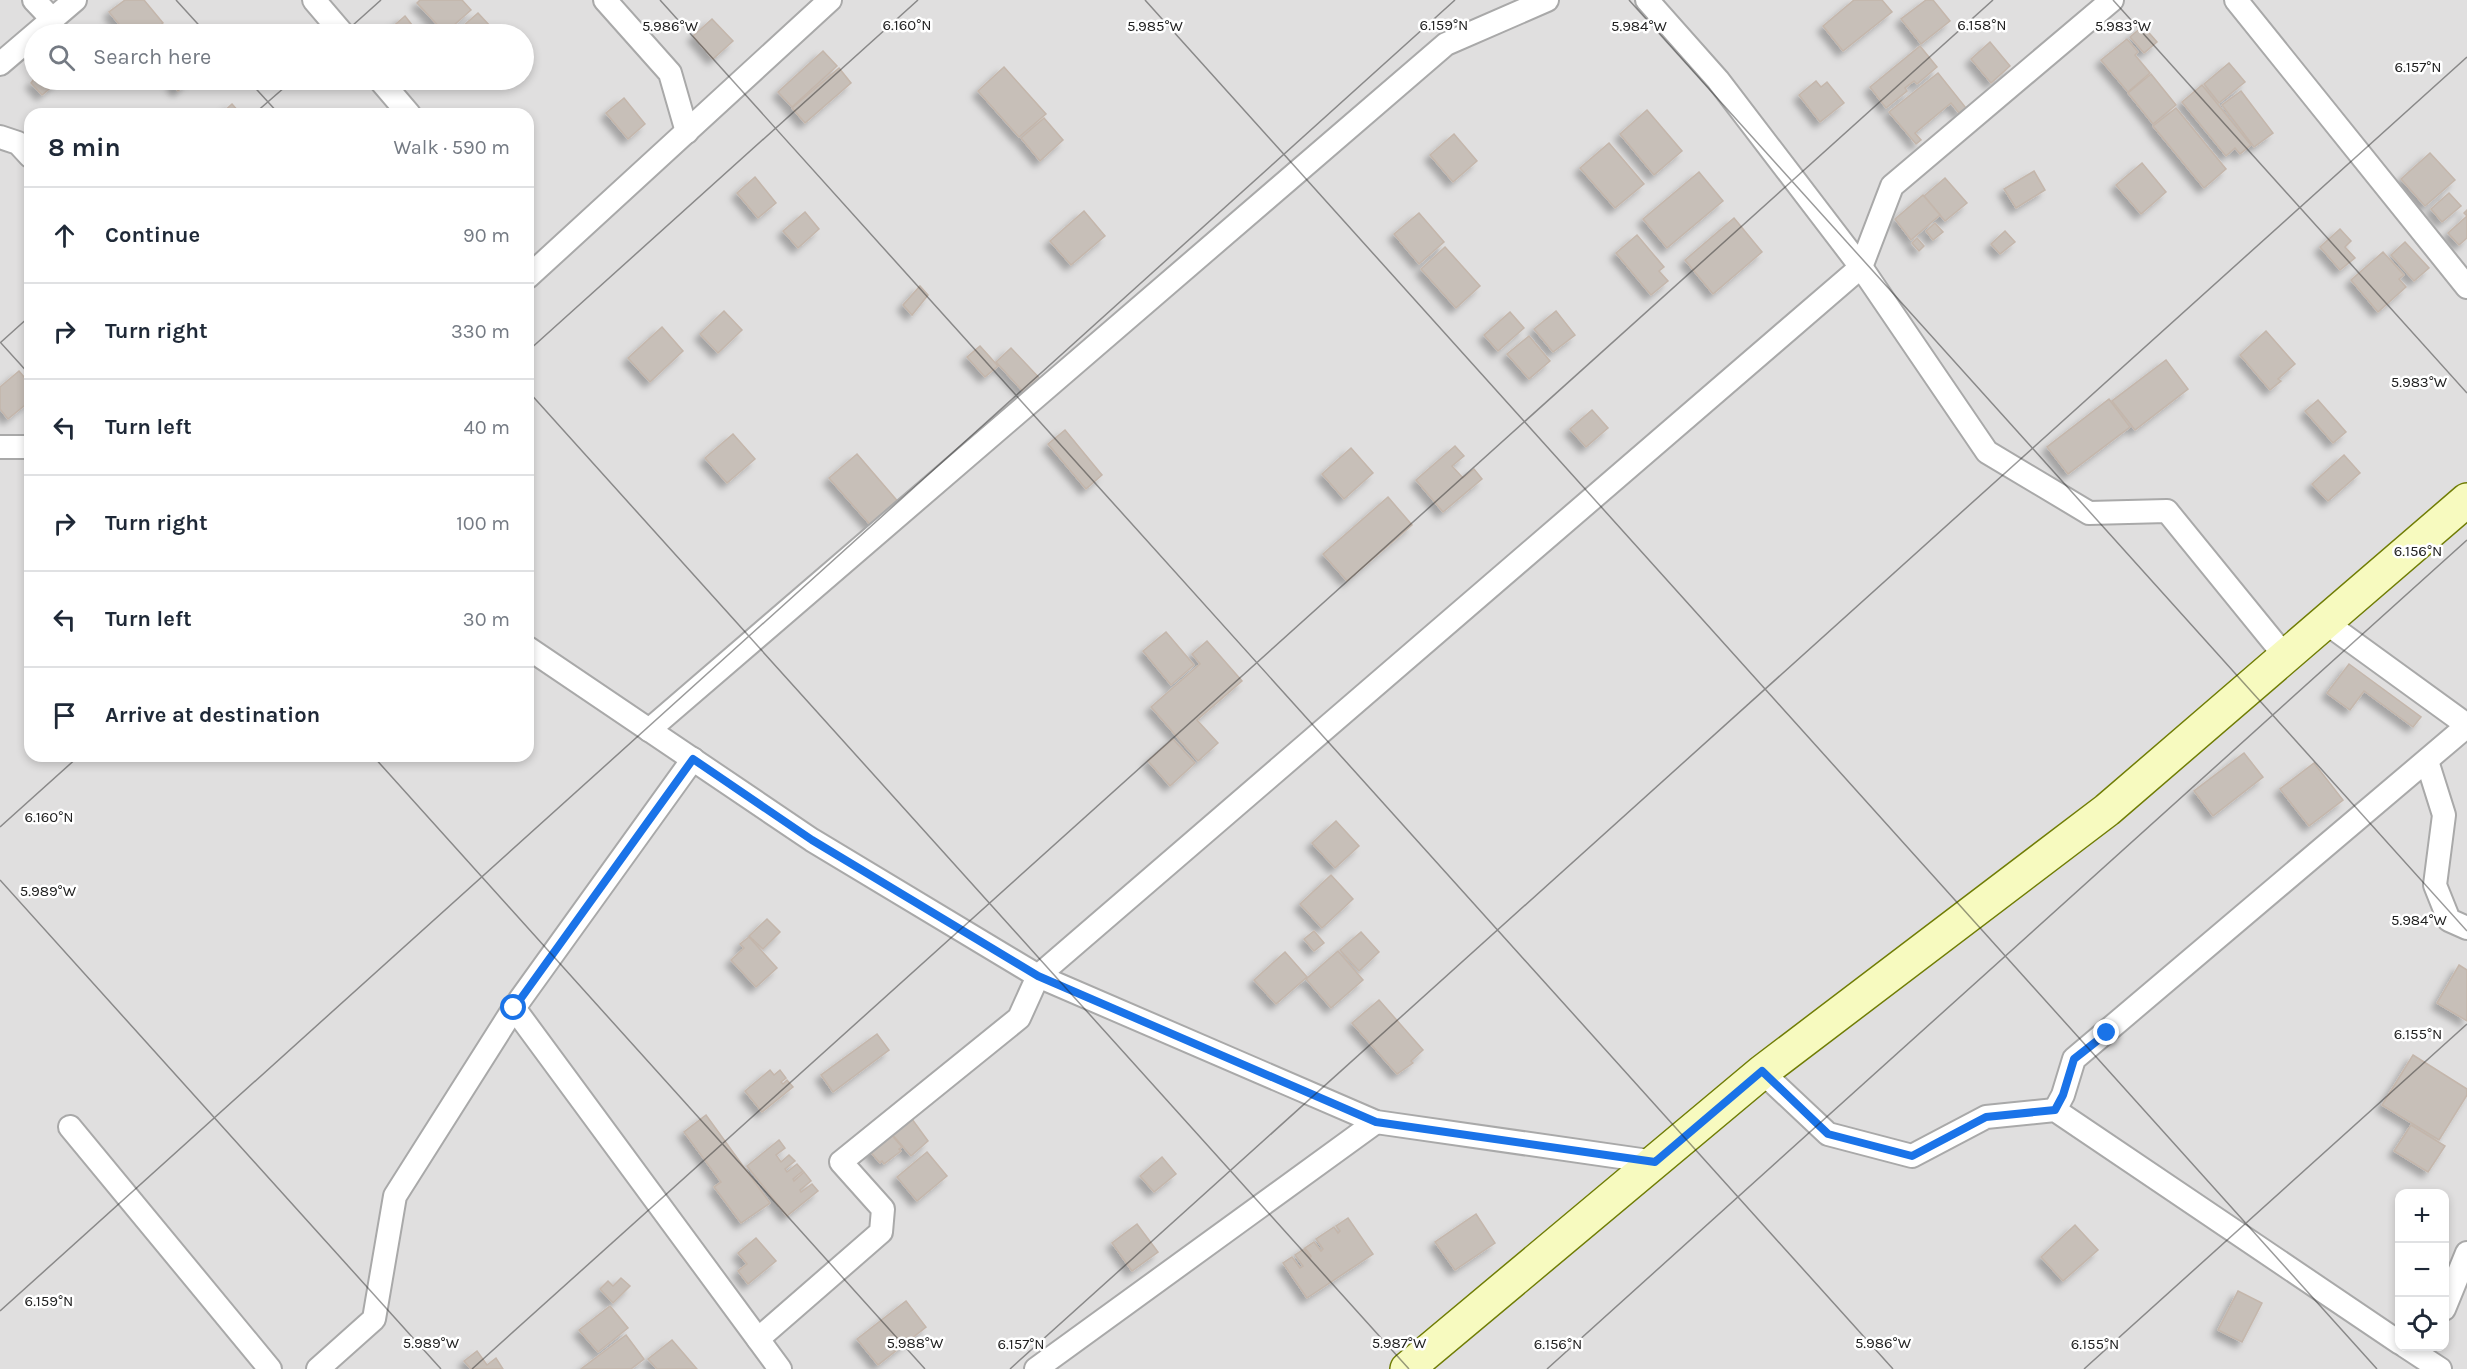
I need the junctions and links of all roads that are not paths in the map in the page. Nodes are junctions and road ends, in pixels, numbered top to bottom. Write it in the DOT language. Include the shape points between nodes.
graph roads {
  1 [pos="34,0"];
  2 [pos="75,0"];
  3 [pos="314,0"];
  4 [pos="605,0"];
  5 [pos="830,0"];
  6 [pos="1547,0"];
  7 [pos="1647,0"];
  8 [pos="2112,0"];
  9 [pos="2236,0"];
  10 [pos="52,19"];
  11 [pos="46,24"];
  12 [pos="334,24"];
  13 [pos="24,43"];
  14 [pos="0,64"];
  15 [pos="389,90"];
  16 [pos="404,108"];
  17 [pos="687,132"];
  18 [pos="0,136"];
  19 [pos="24,150"];
  20 [pos="534,265"];
  21 [pos="1861,267"];
  22 [pos="2467,288"];
  23 [pos="0,447"];
  24 [pos="24,447"];
  25 [pos="2467,500"];
  26 [pos="2325,622"];
  27 [pos="534,652"];
  28 [pos="2285,656"];
  29 [pos="2467,726"];
  30 [pos="649,730"];
  31 [pos="693,759"];
  32 [pos="2427,760"];
  33 [pos="2467,928"];
  34 [pos="1038,976"];
  35 [pos="514,1008"];
  36 [pos="1762,1071"];
  37 [pos="2055,1110"];
  38 [pos="1376,1122"];
  39 [pos="70,1127"];
  40 [pos="1655,1162"];
  41 [pos="2467,1253"];
  42 [pos="2449,1299"];
  43 [pos="758,1339"];
  44 [pos="2395,1340"];
  45 [pos="2412,1351"];
  46 [pos="2428,1361"];
  47 [pos="270,1369"];
  48 [pos="318,1369"];
  49 [pos="780,1369"];
  50 [pos="1036,1369"];
  51 [pos="1407,1369"];
  1 -- 10 [label="street"];
  2 -- 10 [label="street"];
  3 -- 12 [label="street"];
  4 -- 17 [label="street" via="670,72"];
  5 -- 17 [label="street"];
  6 -- 30 [label="street" via="1446,44"];
  7 -- 21 [label="street" via="1718,80"];
  8 -- 21 [label="street" via="1892,186"];
  9 -- 22 [label="street"];
  10 -- 11 [label="street"];
  13 -- 14 [label="street"];
  15 -- 16 [label="street"];
  17 -- 20 [label="street"];
  18 -- 19 [label="street"];
  21 -- 28 [label="street" via="1987,452 2089,513 2167,511"];
  21 -- 34 [label="street"];
  23 -- 24 [label="street"];
  25 -- 26 [label="street"];
  26 -- 28 [label="street"];
  26 -- 29 [label="street"];
  27 -- 30 [label="street"];
  28 -- 36 [label="street" via="2107,810"];
  29 -- 32 [label="street"];
  30 -- 31 [label="street"];
  31 -- 34 [label="street" via="812,840"];
  31 -- 35 [label="street"];
  32 -- 33 [label="street" via="2444,815 2436,885 2449,920"];
  32 -- 37 [label="street" via="2074,1059"];
  34 -- 38 [label="street"];
  34 -- 43 [label="street" via="1019,1018 841,1162 883,1209 880,1232"];
  35 -- 43 [label="street"];
  35 -- 48 [label="street" via="395,1196 374,1319"];
  36 -- 37 [label="street" via="1828,1134 1912,1156 1986,1117"];
  36 -- 40 [label="street"];
  37 -- 44 [label="street"];
  38 -- 40 [label="street"];
  38 -- 50 [label="street"];
  39 -- 47 [label="street"];
  40 -- 51 [label="street"];
  41 -- 42 [label="street"];
  43 -- 49 [label="street"];
  45 -- 46 [label="street"];
}
